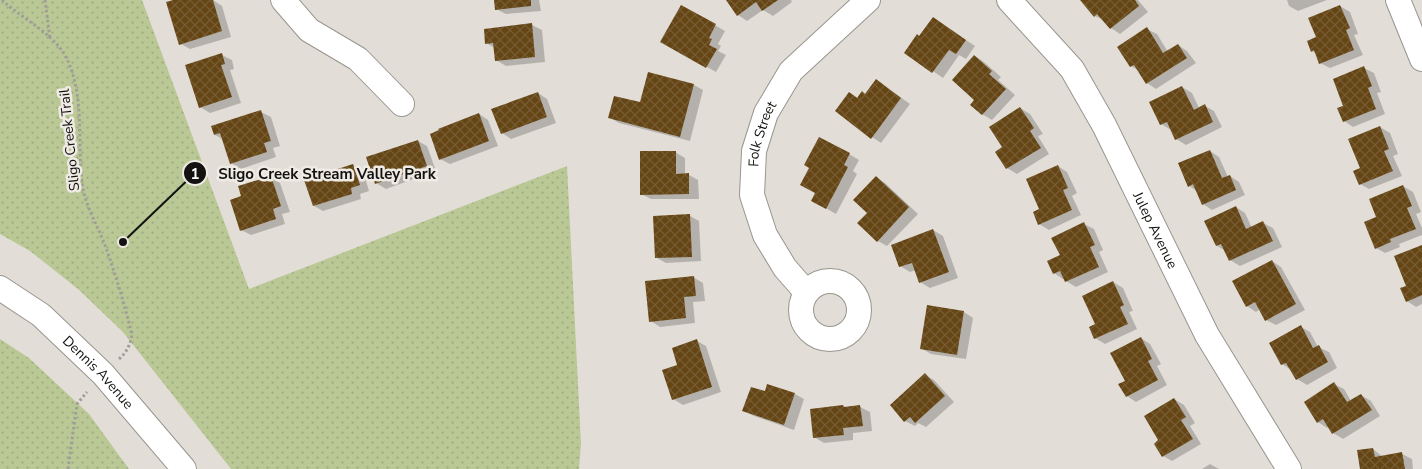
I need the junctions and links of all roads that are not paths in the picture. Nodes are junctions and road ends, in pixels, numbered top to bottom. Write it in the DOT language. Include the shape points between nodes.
graph roads {
  1 [pos="283,0"];
  2 [pos="868,0"];
  3 [pos="1009,0"];
  4 [pos="1398,0"];
  5 [pos="1422,59"];
  6 [pos="402,104"];
  7 [pos="0,288"];
  8 [pos="806,292"];
  9 [pos="184,469"];
  10 [pos="1289,469"];
  1 -- 6 [label="street" via="309,30 358,59"];
  2 -- 8 [label="street, Folk Street" via="791,71 766,113 754,150 752,194 765,235 785,268"];
  3 -- 10 [label="street, Julep Avenue" via="1072,69 1104,124 1206,335"];
  4 -- 5 [label="street"];
  7 -- 9 [label="street, Dennis Avenue" via="41,315 103,374"];
}
